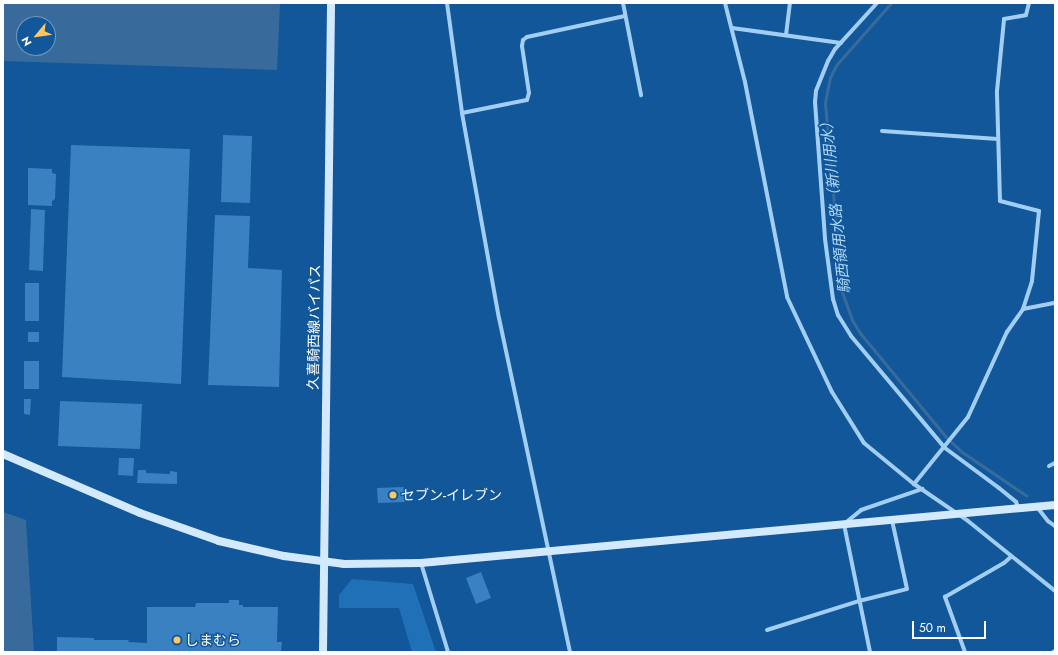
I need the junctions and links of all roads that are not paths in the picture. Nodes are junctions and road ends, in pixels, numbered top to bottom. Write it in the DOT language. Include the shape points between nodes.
graph roads {
  1 [pos="331,3"];
  2 [pos="447,3"];
  3 [pos="623,3"];
  4 [pos="725,3"];
  5 [pos="790,3"];
  6 [pos="877,3"];
  7 [pos="1029,3"];
  8 [pos="625,16"];
  9 [pos="732,28"];
  10 [pos="786,35"];
  11 [pos="841,43"];
  12 [pos="641,95"];
  13 [pos="462,114"];
  14 [pos="882,131"];
  15 [pos="998,139"];
  16 [pos="1055,303"];
  17 [pos="1023,309"];
  18 [pos="944,448"];
  19 [pos="3,454"];
  20 [pos="1055,463"];
  21 [pos="1048,466"];
  22 [pos="914,484"];
  23 [pos="922,489"];
  24 [pos="1055,505"];
  25 [pos="1037,507"];
  26 [pos="1020,509"];
  27 [pos="957,514"];
  28 [pos="892,520"];
  29 [pos="844,524"];
  30 [pos="1055,526"];
  31 [pos="548,550"];
  32 [pos="1011,557"];
  33 [pos="324,562"];
  34 [pos="421,563"];
  35 [pos="1055,591"];
  36 [pos="859,601"];
  37 [pos="767,630"];
  38 [pos="323,652"];
  39 [pos="448,652"];
  40 [pos="570,652"];
  41 [pos="870,652"];
  42 [pos="965,652"];
  1 -- 33 [label="street, 久喜騎西線バイパス"];
  2 -- 13 [label="street"];
  3 -- 8 [label="street"];
  4 -- 9 [label="street"];
  5 -- 10 [label="street"];
  6 -- 11 [label="street"];
  7 -- 15 [label="street" via="1026,15 1004,19 997,91"];
  8 -- 12 [label="street"];
  8 -- 13 [label="street" via="527,37 523,40 522,46 529,93 527,100"];
  9 -- 10 [label="street"];
  9 -- 22 [label="street" via="787,297 832,392 864,443"];
  10 -- 11 [label="street"];
  11 -- 18 [label="street" via="828,61 816,91 815,102 825,239 833,299 838,315 851,336"];
  13 -- 31 [label="street" via="499,318"];
  14 -- 15 [label="street"];
  15 -- 17 [label="street" via="1000,201 1039,211 1032,281"];
  16 -- 17 [label="street"];
  17 -- 18 [label="street" via="1008,332 968,417"];
  18 -- 22 [label="street"];
  18 -- 26 [label="street" via="999,488 1016,502"];
  19 -- 33 [label="street" via="140,513 190,531 248,548"];
  20 -- 21 [label="street"];
  22 -- 23 [label="street"];
  23 -- 27 [label="street"];
  23 -- 29 [label="street" via="861,510"];
  24 -- 25 [label="street"];
  25 -- 26 [label="street"];
  25 -- 30 [label="street"];
  26 -- 27 [label="street"];
  27 -- 28 [label="street"];
  27 -- 32 [label="street"];
  28 -- 29 [label="street"];
  28 -- 36 [label="street" via="906,589"];
  29 -- 31 [label="street"];
  29 -- 36 [label="street"];
  31 -- 34 [label="street"];
  31 -- 40 [label="street"];
  32 -- 35 [label="street"];
  32 -- 42 [label="street" via="945,597"];
  33 -- 34 [label="street" via="387,565"];
  33 -- 38 [label="street, 久喜騎西線バイパス"];
  34 -- 39 [label="street"];
  36 -- 37 [label="street"];
  36 -- 41 [label="street"];
}
